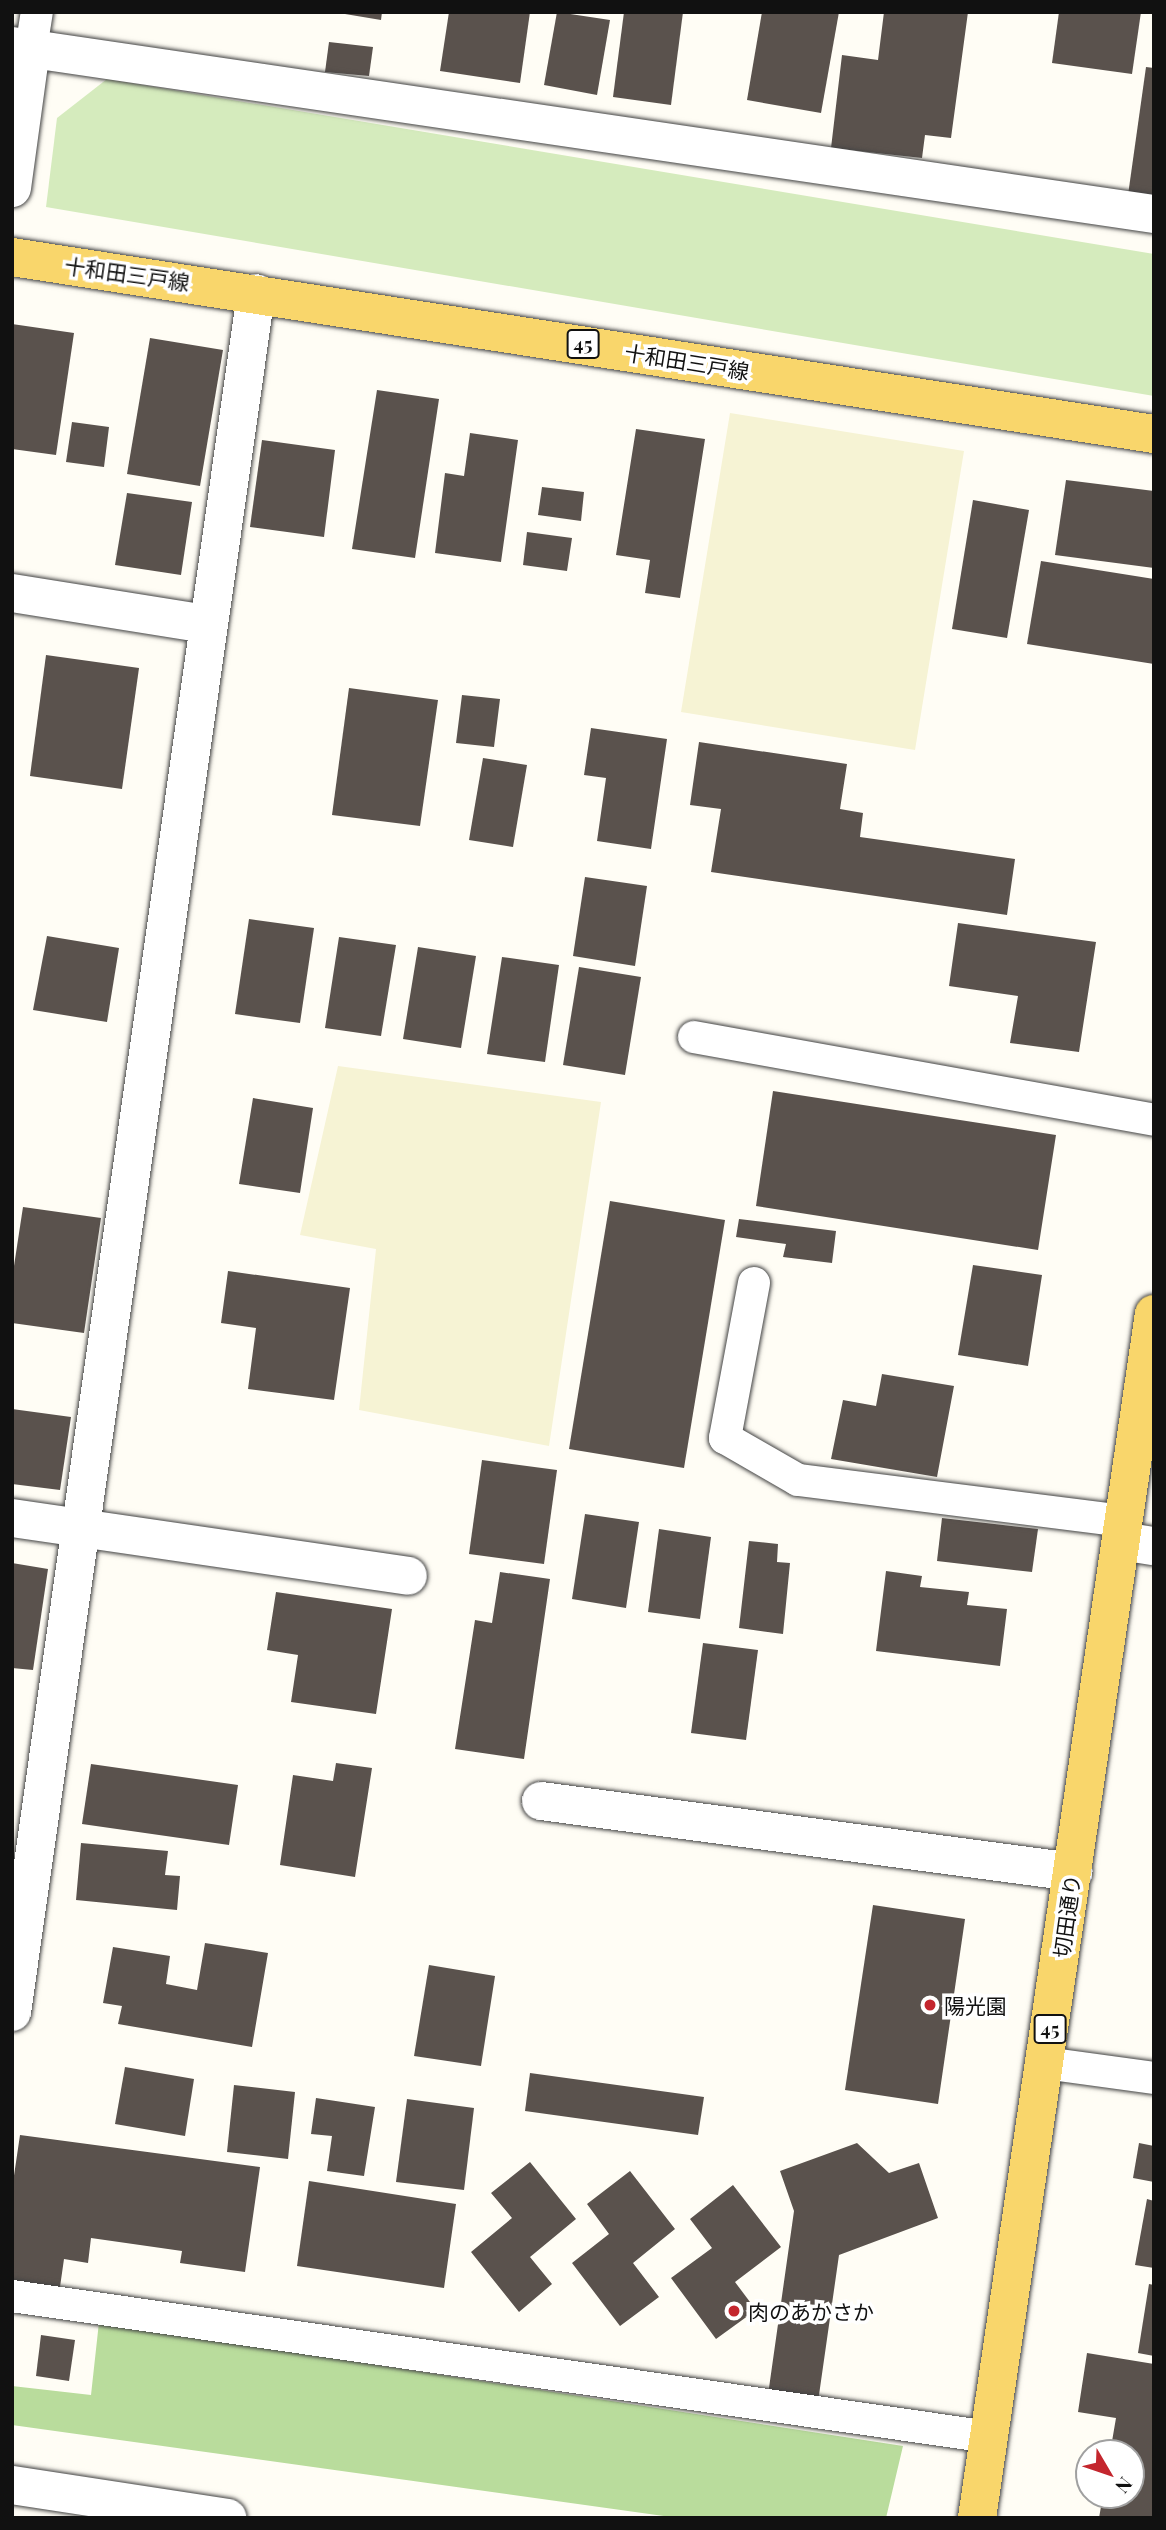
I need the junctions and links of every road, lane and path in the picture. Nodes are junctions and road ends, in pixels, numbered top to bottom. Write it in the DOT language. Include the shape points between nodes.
graph roads {
  1 [pos="37,12"];
  2 [pos="21,48"];
  3 [pos="12,188"];
  4 [pos="1154,214"];
  5 [pos="12,257"];
  6 [pos="256,292"];
  7 [pos="1154,434"];
  8 [pos="12,593"];
  9 [pos="205,624"];
  10 [pos="694,1037"];
  11 [pos="1154,1120"];
  12 [pos="754,1283"];
  13 [pos="1154,1314"];
  14 [pos="12,1518"];
  15 [pos="83,1529"];
  16 [pos="1133,1536"];
  17 [pos="408,1576"];
  18 [pos="541,1801"];
  19 [pos="1073,1872"];
  20 [pos="12,2012"];
  21 [pos="1045,2063"];
  22 [pos="1154,2078"];
  23 [pos="12,2296"];
  24 [pos="989,2437"];
  25 [pos="12,2485"];
  26 [pos="227,2518"];
  27 [pos="976,2518"];
  1 -- 2 [label="lane"];
  2 -- 3 [label="street"];
  2 -- 4 [label="street"];
  5 -- 6 [label="main road, 十和田三戸線 / 45"];
  6 -- 7 [label="main road, 十和田三戸線 / 45"];
  6 -- 9 [label="street"];
  8 -- 9 [label="street"];
  9 -- 15 [label="street"];
  10 -- 11 [label="lane"];
  12 -- 16 [label="lane" via="725,1438 799,1480"];
  13 -- 16 [label="main road, 切田通り / 45"];
  14 -- 15 [label="street"];
  15 -- 17 [label="street"];
  15 -- 20 [label="street"];
  16 -- 19 [label="main road, 切田通り / 45"];
  18 -- 19 [label="street"];
  19 -- 21 [label="main road, 切田通り / 45"];
  21 -- 22 [label="lane"];
  21 -- 24 [label="main road, 切田通り / 45"];
  23 -- 24 [label="lane"];
  24 -- 27 [label="main road, 切田通り / 45"];
  25 -- 26 [label="street"];
}
